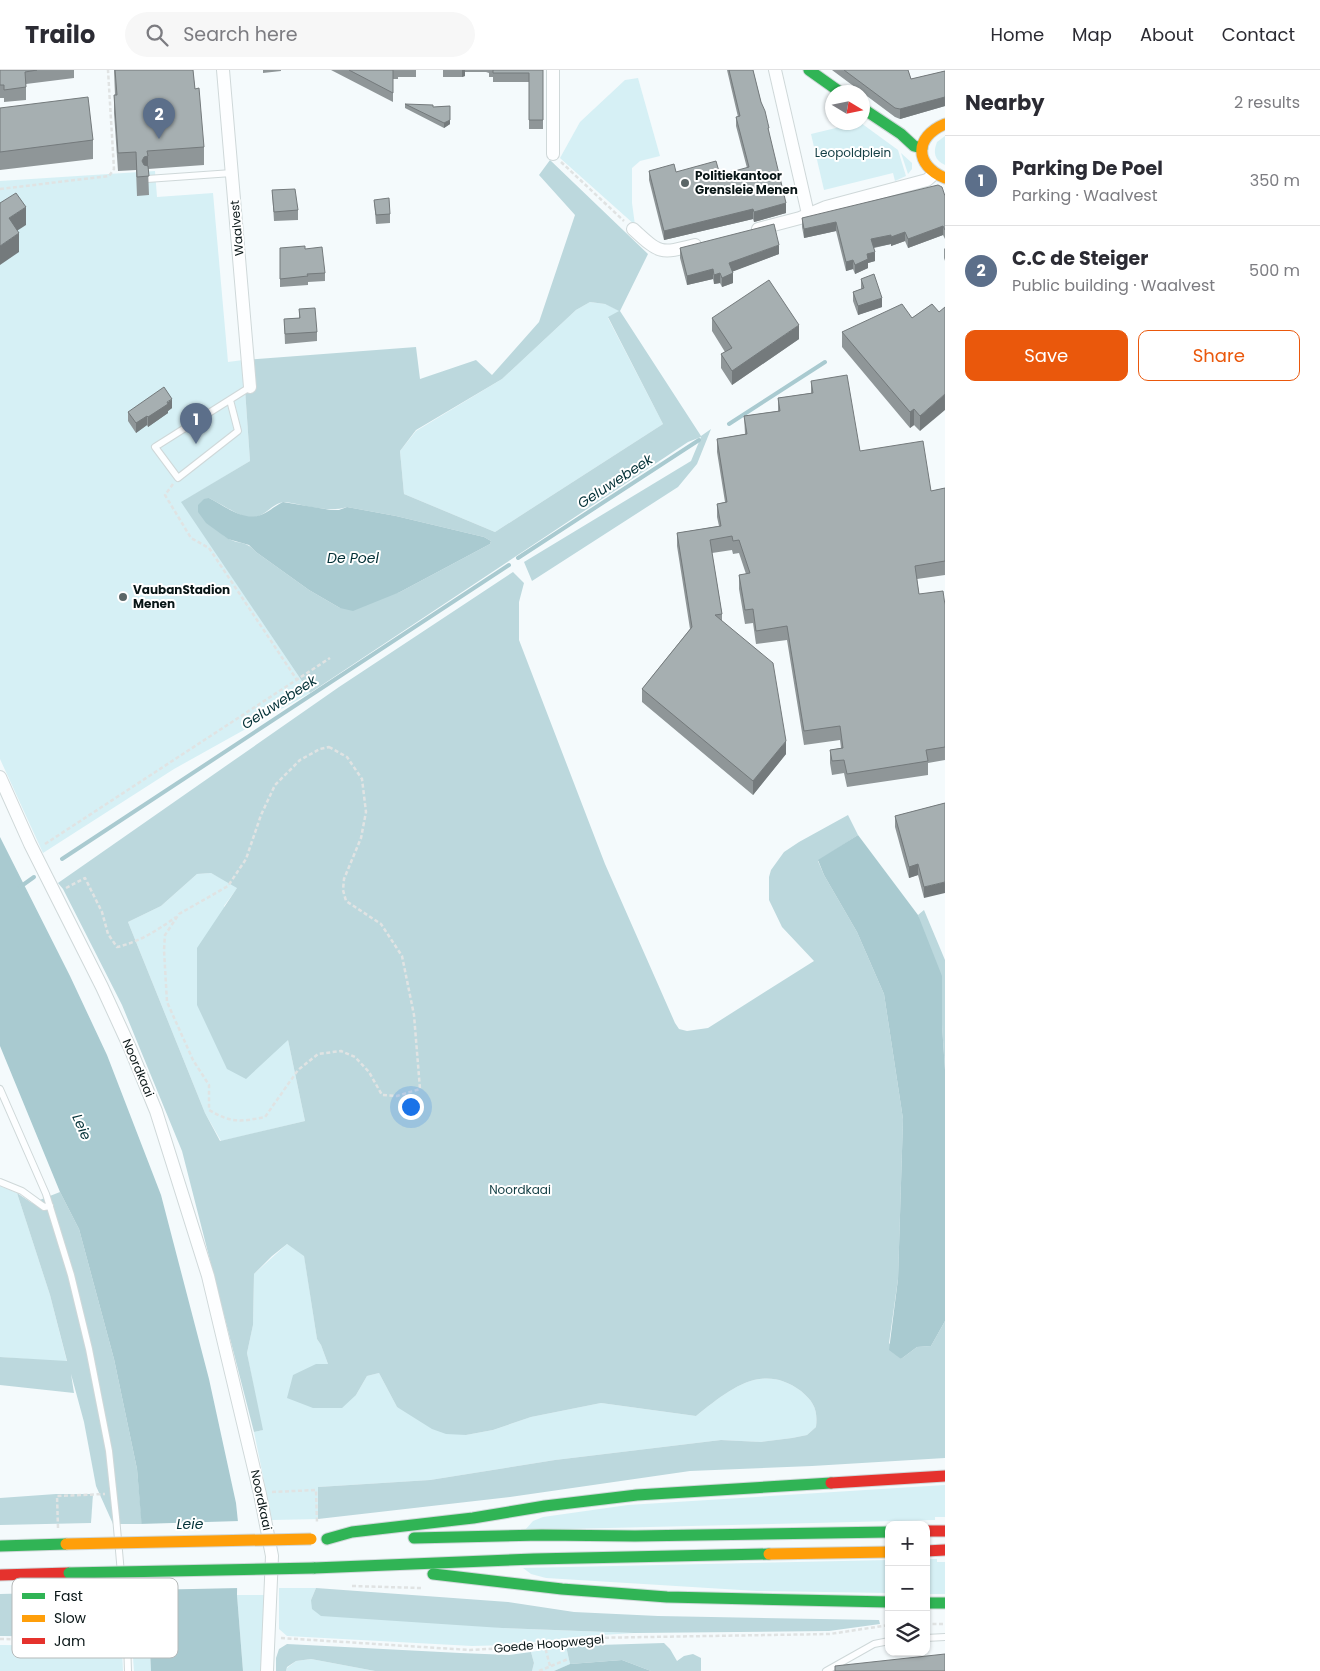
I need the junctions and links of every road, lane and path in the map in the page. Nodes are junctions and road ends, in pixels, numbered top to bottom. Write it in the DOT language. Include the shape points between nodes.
graph roads {
  1 [pos="108,70"];
  2 [pos="223,70"];
  3 [pos="553,70"];
  4 [pos="775,70"];
  5 [pos="809,70"];
  6 [pos="830,85"];
  7 [pos="870,113"];
  8 [pos="945,124"];
  9 [pos="901,134"];
  10 [pos="926,136"];
  11 [pos="922,148"];
  12 [pos="552,154"];
  13 [pos="924,163"];
  14 [pos="232,173"];
  15 [pos="939,176"];
  16 [pos="147,179"];
  17 [pos="913,183"];
  18 [pos="0,189"];
  19 [pos="808,214"];
  20 [pos="633,229"];
  21 [pos="750,231"];
  22 [pos="705,242"];
  23 [pos="250,386"];
  24 [pos="230,400"];
  25 [pos="178,478"];
  26 [pos="330,658"];
  27 [pos="297,680"];
  28 [pos="0,777"];
  29 [pos="36,854"];
  30 [pos="54,890"];
  31 [pos="179,914"];
  32 [pos="0,1089"];
  33 [pos="0,1182"];
  34 [pos="50,1206"];
  35 [pos="945,1476"];
  36 [pos="114,1494"];
  37 [pos="260,1494"];
  38 [pos="316,1520"];
  39 [pos="930,1531"];
  40 [pos="945,1531"];
  41 [pos="59,1532"];
  42 [pos="885,1532"];
  43 [pos="327,1539"];
  44 [pos="385,1539"];
  45 [pos="404,1539"];
  46 [pos="0,1546"];
  47 [pos="945,1550"];
  48 [pos="930,1551"];
  49 [pos="885,1552"];
  50 [pos="375,1565"];
  51 [pos="0,1575"];
  52 [pos="121,1578"];
  53 [pos="885,1602"];
  54 [pos="930,1603"];
  55 [pos="945,1603"];
  56 [pos="930,1624"];
  57 [pos="945,1624"];
  58 [pos="885,1626"];
  59 [pos="269,1637"];
  60 [pos="945,1637"];
  61 [pos="930,1638"];
  62 [pos="885,1641"];
  63 [pos="544,1643"];
  64 [pos="128,1658"];
  65 [pos="568,1659"];
  66 [pos="550,1666"];
  67 [pos="128,1671"];
  68 [pos="267,1671"];
  69 [pos="539,1671"];
  70 [pos="826,1671"];
  1 -- 18 [label="path" via="114,169 108,176"];
  2 -- 14 [label="street, Waalvest"];
  3 -- 12 [label="street"];
  4 -- 19 [label="street"];
  5 -- 6 [label="main road"];
  7 -- 9 [label="main road"];
  8 -- 10 [label="main road"];
  9 -- 10 [label="main road"];
  9 -- 11 [label="main road" via="914,146"];
  10 -- 11 [label="main road"];
  11 -- 13 [label="main road"];
  12 -- 20 [label="path" via="635,232"];
  13 -- 15 [label="main road"];
  13 -- 17 [label="street"];
  14 -- 16 [label="lane"];
  14 -- 23 [label="street, Waalvest"];
  15 -- 17 [label="street"];
  17 -- 19 [label="street"];
  19 -- 21 [label="street"];
  20 -- 22 [label="street" via="654,248 669,252"];
  23 -- 24 [label="lane"];
  24 -- 25 [label="lane" via="238,431"];
  24 -- 25 [label="lane" via="155,447"];
  25 -- 27 [label="path" via="164,495 191,538 209,548"];
  26 -- 27 [label="path"];
  27 -- 29 [label="path"];
  28 -- 29 [label="street, Noordkaai"];
  29 -- 30 [label="street, Noordkaai"];
  30 -- 31 [label="path" via="85,878 102,912 108,934 117,947 161,928"];
  30 -- 37 [label="street, Noordkaai" via="156,1110 208,1276"];
  31 -- 31 [label="path" via="228,886 246,859 275,785 300,760 329,747 347,757 362,779 366,812 362,838 343,890 346,902 381,924 402,956 414,1015 420,1089 397,1096 382,1095 369,1072 355,1057 341,1051 318,1054 298,1070 265,1117 244,1121 224,1118 209,1110 209,1085 193,1060 167,1002 165,935"];
  32 -- 34 [label="lane"];
  33 -- 34 [label="lane" via="22,1191 44,1207"];
  34 -- 36 [label="lane" via="89,1349"];
  35 -- 43 [label="main road" via="637,1496 352,1532"];
  36 -- 41 [label="path" via="57,1496"];
  36 -- 52 [label="lane"];
  37 -- 38 [label="path" via="316,1490"];
  37 -- 59 [label="street, Noordkaai" via="272,1556"];
  39 -- 40 [label="main road"];
  42 -- 45 [label="main road" via="635,1536 542,1534"];
  43 -- 44 [label="main road"];
  43 -- 46 [label="main road, bridge"];
  47 -- 48 [label="main road"];
  49 -- 50 [label="main road"];
  50 -- 51 [label="main road, bridge"];
  50 -- 53 [label="main road" via="562,1589 667,1597"];
  54 -- 55 [label="main road"];
  56 -- 57 [label="path"];
  58 -- 63 [label="path, Goede Hoopwegel" via="830,1634 587,1638"];
  59 -- 63 [label="path, Goede Hoopwegel" via="470,1650"];
  59 -- 68 [label="street, Noordkaai"];
  60 -- 61 [label="lane"];
  62 -- 70 [label="lane"];
  63 -- 66 [label="path"];
  64 -- 67 [label="lane"];
  65 -- 66 [label="path"];
  66 -- 69 [label="path"];
}
